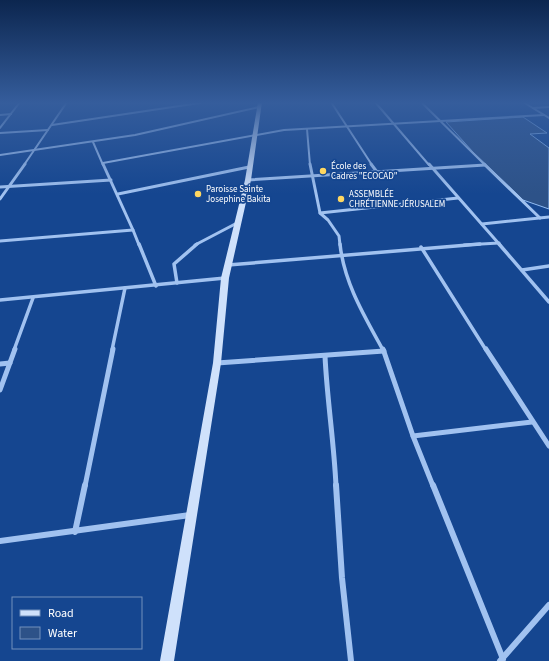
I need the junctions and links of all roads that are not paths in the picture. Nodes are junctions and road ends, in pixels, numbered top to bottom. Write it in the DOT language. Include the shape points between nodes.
graph roads {
  1 [pos="46,133"];
  2 [pos="140,133"];
  3 [pos="264,133"];
  4 [pos="307,133"];
  5 [pos="351,133"];
  6 [pos="401,133"];
  7 [pos="454,133"];
  8 [pos="256,134"];
  9 [pos="93,142"];
  10 [pos="34,150"];
  11 [pos="0,155"];
  12 [pos="104,163"];
  13 [pos="486,164"];
  14 [pos="249,167"];
  15 [pos="433,168"];
  16 [pos="377,172"];
  17 [pos="313,177"];
  18 [pos="111,180"];
  19 [pos="248,180"];
  20 [pos="7,186"];
  21 [pos="0,187"];
  22 [pos="118,194"];
  23 [pos="458,198"];
  24 [pos="0,199"];
  25 [pos="320,213"];
  26 [pos="549,217"];
  27 [pos="540,218"];
  28 [pos="237,223"];
  29 [pos="482,224"];
  30 [pos="133,230"];
  31 [pos="0,241"];
  32 [pos="499,243"];
  33 [pos="421,247"];
  34 [pos="341,256"];
  35 [pos="228,265"];
  36 [pos="549,266"];
  37 [pos="522,270"];
  38 [pos="226,278"];
  39 [pos="177,283"];
  40 [pos="156,286"];
  41 [pos="125,288"];
  42 [pos="33,298"];
  43 [pos="0,300"];
  44 [pos="549,302"];
  45 [pos="384,351"];
  46 [pos="325,356"];
  47 [pos="10,363"];
  48 [pos="217,363"];
  49 [pos="0,364"];
  50 [pos="0,390"];
  51 [pos="532,422"];
  52 [pos="414,436"];
  53 [pos="549,446"];
  54 [pos="192,515"];
  55 [pos="75,532"];
  56 [pos="0,541"];
  57 [pos="549,606"];
  58 [pos="501,660"];
  59 [pos="168,661"];
  60 [pos="351,661"];
  1 -- 10 [label="street"];
  2 -- 9 [label="street"];
  3 -- 8 [label="street"];
  4 -- 17 [label="street"];
  5 -- 16 [label="street"];
  6 -- 15 [label="street"];
  7 -- 13 [label="street"];
  8 -- 12 [label="street"];
  8 -- 14 [label="street"];
  9 -- 10 [label="street"];
  9 -- 12 [label="street"];
  10 -- 11 [label="street"];
  10 -- 20 [label="street"];
  12 -- 18 [label="street"];
  13 -- 15 [label="street"];
  13 -- 27 [label="street"];
  14 -- 19 [label="street"];
  14 -- 22 [label="street"];
  15 -- 16 [label="street"];
  15 -- 23 [label="street"];
  16 -- 17 [label="street"];
  17 -- 19 [label="street"];
  17 -- 25 [label="street"];
  18 -- 20 [label="street"];
  18 -- 22 [label="street"];
  19 -- 28 [label="street"];
  20 -- 21 [label="street"];
  20 -- 24 [label="street"];
  22 -- 30 [label="street"];
  23 -- 25 [label="street"];
  23 -- 29 [label="street"];
  25 -- 34 [label="street" via="339,236"];
  26 -- 27 [label="street"];
  27 -- 29 [label="street"];
  28 -- 35 [label="street"];
  28 -- 39 [label="street" via="179,258 174,264"];
  29 -- 32 [label="street"];
  30 -- 31 [label="street"];
  30 -- 40 [label="street"];
  32 -- 33 [label="street"];
  32 -- 37 [label="street"];
  33 -- 34 [label="street"];
  33 -- 51 [label="street"];
  34 -- 35 [label="street"];
  34 -- 45 [label="street" via="355,298"];
  35 -- 38 [label="street"];
  36 -- 37 [label="street"];
  37 -- 44 [label="street"];
  38 -- 39 [label="street"];
  38 -- 48 [label="street"];
  39 -- 40 [label="street"];
  40 -- 41 [label="street"];
  41 -- 42 [label="street"];
  41 -- 55 [label="street"];
  42 -- 43 [label="street"];
  42 -- 47 [label="street"];
  45 -- 46 [label="street"];
  45 -- 52 [label="street"];
  46 -- 48 [label="street"];
  46 -- 60 [label="street"];
  47 -- 49 [label="street"];
  47 -- 50 [label="street"];
  48 -- 54 [label="street"];
  51 -- 52 [label="street"];
  51 -- 53 [label="street"];
  52 -- 58 [label="street"];
  54 -- 55 [label="street"];
  54 -- 59 [label="street"];
  55 -- 56 [label="street"];
  57 -- 58 [label="street"];
}
